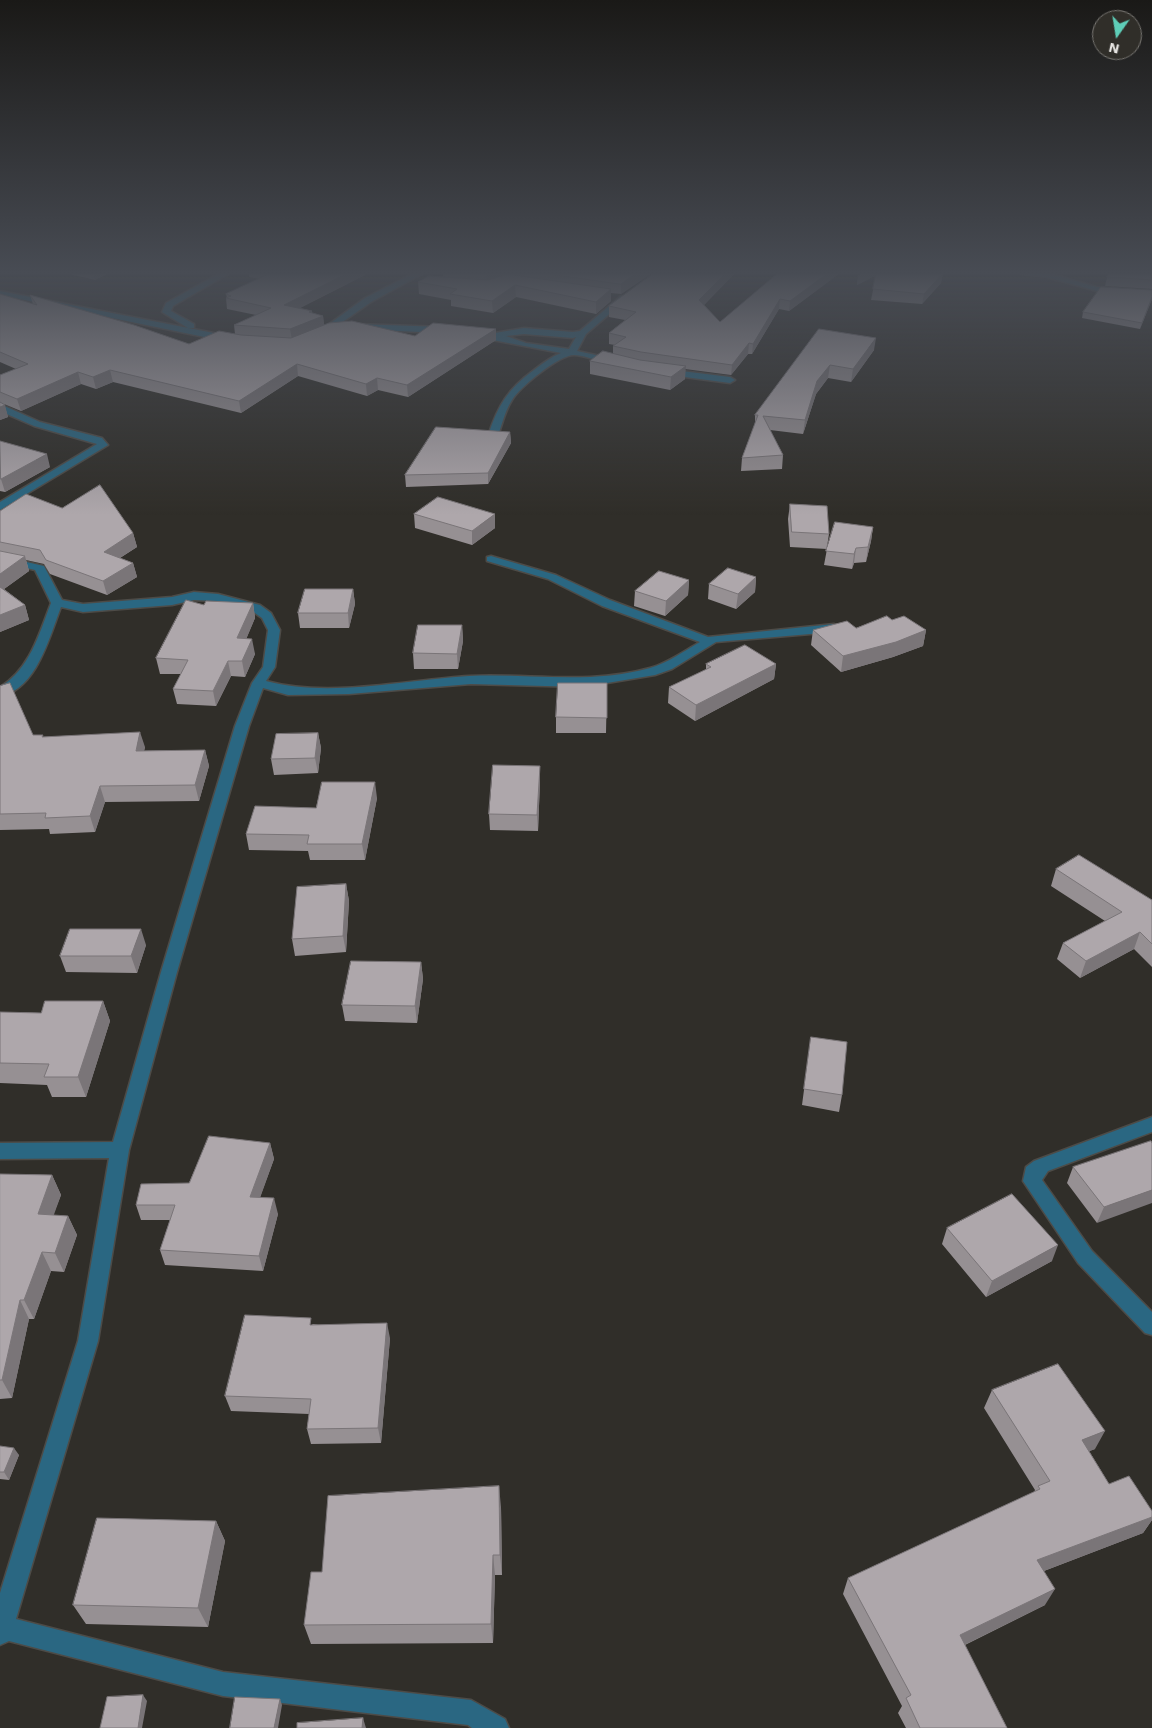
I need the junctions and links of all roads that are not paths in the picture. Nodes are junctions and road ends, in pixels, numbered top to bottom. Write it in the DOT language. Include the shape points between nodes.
graph roads {
  1 [pos="568,354"];
  2 [pos="579,354"];
  3 [pos="623,364"];
  4 [pos="658,371"];
  5 [pos="730,380"];
  6 [pos="0,407"];
  7 [pos="493,436"];
  8 [pos="0,506"];
  9 [pos="491,558"];
  10 [pos="0,559"];
  11 [pos="57,603"];
  12 [pos="836,628"];
  13 [pos="708,641"];
  14 [pos="258,683"];
  15 [pos="0,693"];
  16 [pos="1152,1124"];
  17 [pos="120,1150"];
  18 [pos="0,1151"];
  19 [pos="1152,1326"];
  20 [pos="1,1630"];
  21 [pos="496,1728"];
  1 -- 7 [label="street" via="556,358 522,383 500,414"];
  2 -- 3 [label="street"];
  4 -- 5 [label="street"];
  6 -- 8 [label="street" via="37,424 99,440 103,445"];
  9 -- 13 [label="street" via="552,577 606,604"];
  10 -- 11 [label="street" via="40,568"];
  11 -- 14 [label="street" via="83,608 108,607 194,596 256,608 267,616 274,630 269,667"];
  11 -- 15 [label="street" via="36,659"];
  12 -- 13 [label="street" via="728,636"];
  13 -- 14 [label="street" via="668,666 651,672 583,683 471,680 349,690 288,691"];
  14 -- 17 [label="street" via="242,726 169,972"];
  16 -- 19 [label="street" via="1041,1166 1033,1172 1032,1181 1085,1257"];
  17 -- 18 [label="street"];
  17 -- 20 [label="street" via="88,1342"];
  20 -- 21 [label="street" via="223,1684 472,1713"];
}
